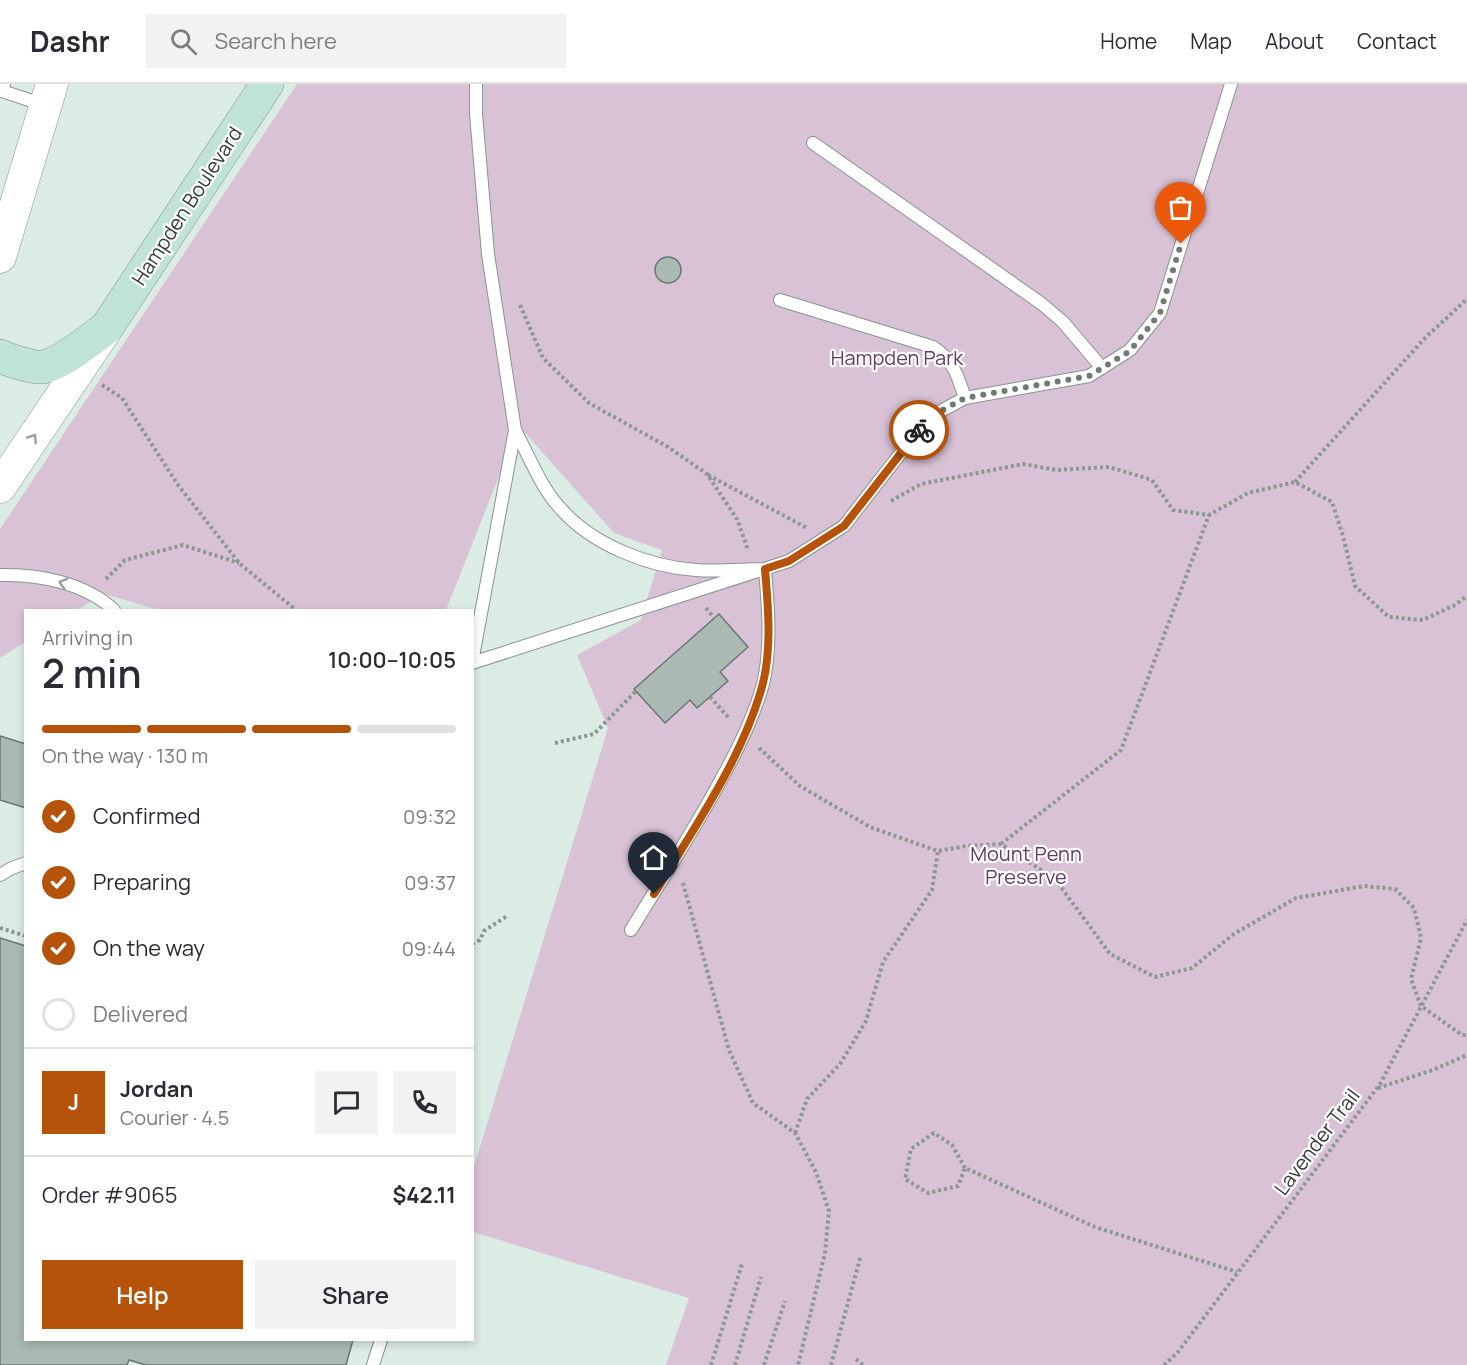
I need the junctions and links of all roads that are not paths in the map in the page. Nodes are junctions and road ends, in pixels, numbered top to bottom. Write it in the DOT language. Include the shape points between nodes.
graph roads {
  1 [pos="4,84"];
  2 [pos="267,84"];
  3 [pos="476,84"];
  4 [pos="1231,84"];
  5 [pos="48,94"];
  6 [pos="813,142"];
  7 [pos="0,257"];
  8 [pos="780,300"];
  9 [pos="107,327"];
  10 [pos="0,356"];
  11 [pos="1102,368"];
  12 [pos="965,398"];
  13 [pos="515,430"];
  14 [pos="0,487"];
  15 [pos="760,569"];
  16 [pos="0,576"];
  17 [pos="112,609"];
  18 [pos="474,652"];
  19 [pos="474,662"];
  20 [pos="24,864"];
  21 [pos="0,875"];
  22 [pos="631,930"];
  23 [pos="381,1341"];
  24 [pos="373,1365"];
  1 -- 5 [label="lane" via="2,91"];
  2 -- 9 [label="main road, Hampden Boulevard"];
  3 -- 13 [label="lane" via="488,254"];
  4 -- 11 [label="lane" via="1160,313 1130,351"];
  5 -- 7 [label="street" via="16,187"];
  6 -- 11 [label="lane" via="1042,304 1063,322"];
  8 -- 12 [label="lane" via="933,347 948,358"];
  9 -- 10 [label="main road, Hampden Boulevard" via="71,354 42,367"];
  14 -- 9 [label="street, Hampden Boulevard, one-way"];
  11 -- 12 [label="lane" via="1089,376"];
  12 -- 15 [label="lane" via="928,418 844,526 789,561"];
  13 -- 15 [label="lane" via="560,509 588,533 620,551 658,564 695,570"];
  13 -- 18 [label="lane"];
  15 -- 19 [label="lane"];
  15 -- 22 [label="lane" via="768,606 766,657 763,682 745,735 707,806"];
  17 -- 16 [label="lane, one-way" via="83,589 49,579"];
  20 -- 21 [label="lane"];
  23 -- 24 [label="lane"];
}
